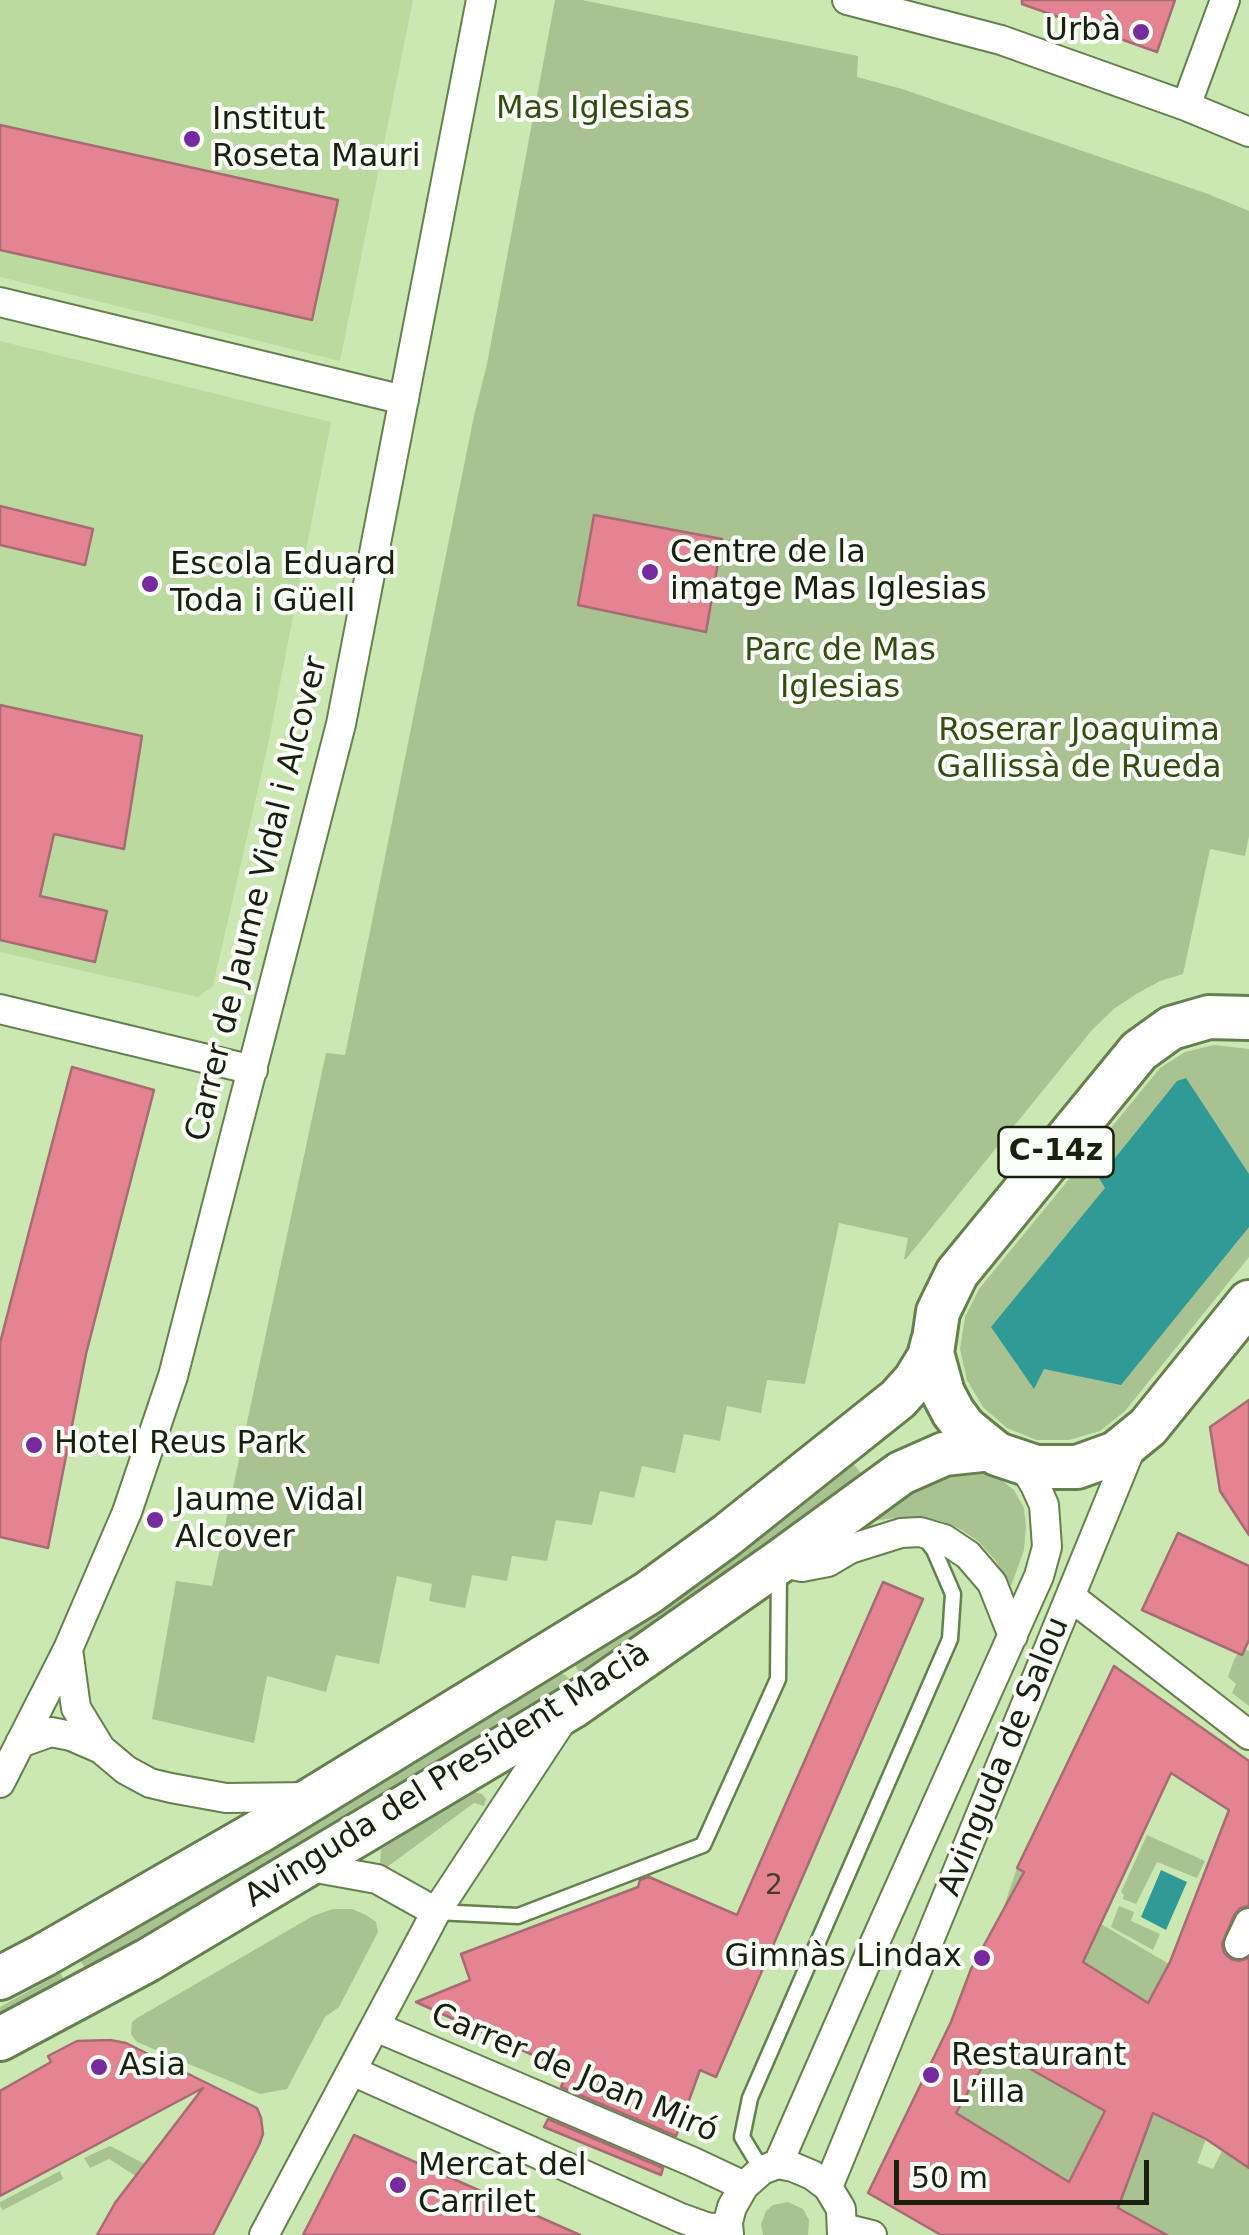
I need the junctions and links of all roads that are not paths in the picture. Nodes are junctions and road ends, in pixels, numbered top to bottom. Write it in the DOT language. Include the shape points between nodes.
graph roads {
  1 [pos="482,0"];
  2 [pos="847,0"];
  3 [pos="1225,0"];
  4 [pos="1186,106"];
  5 [pos="1249,132"];
  6 [pos="0,302"];
  7 [pos="404,400"];
  8 [pos="0,1009"];
  9 [pos="1242,1011"];
  10 [pos="253,1070"];
  11 [pos="1249,1302"];
  12 [pos="932,1341"];
  13 [pos="1135,1437"];
  14 [pos="1006,1456"];
  15 [pos="920,1532"];
  16 [pos="779,1562"];
  17 [pos="1071,1597"];
  18 [pos="1013,1636"];
  19 [pos="68,1649"];
  20 [pos="572,1707"];
  21 [pos="0,1720"];
  22 [pos="1249,1735"];
  23 [pos="24,1736"];
  24 [pos="101,1749"];
  25 [pos="0,1783"];
  26 [pos="315,1797"];
  27 [pos="304,1866"];
  28 [pos="377,1879"];
  29 [pos="436,1912"];
  30 [pos="408,1966"];
  31 [pos="0,1978"];
  32 [pos="376,2027"];
  33 [pos="0,2038"];
  34 [pos="352,2071"];
  35 [pos="761,2174"];
  36 [pos="828,2187"];
  37 [pos="728,2231"];
  38 [pos="843,2231"];
  39 [pos="264,2235"];
  40 [pos="872,2235"];
  1 -- 7 [label="street, Carrer de Jaume Vidal i Alcover"];
  2 -- 4 [label="street" via="1001,40"];
  3 -- 4 [label="street"];
  4 -- 5 [label="street"];
  6 -- 7 [label="street"];
  7 -- 10 [label="street, Carrer de Jaume Vidal i Alcover" via="340,724"];
  8 -- 10 [label="street"];
  9 -- 12 [label="main road, C-14z" via="1172,1028 1140,1051 957,1273"];
  10 -- 19 [label="street, Carrer de Jaume Vidal i Alcover" via="173,1376 127,1512"];
  11 -- 13 [label="main road, Avinguda del President Macià"];
  12 -- 14 [label="main road" via="953,1412"];
  12 -- 26 [label="main road, Avinguda del President Macià" via="929,1357 898,1399 726,1536 598,1624"];
  13 -- 14 [label="main road, Avinguda del President Macià" via="1116,1453 1078,1467 1036,1467"];
  13 -- 17 [label="street, Avinguda de Salou"];
  14 -- 16 [label="main road, Avinguda del President Macià" via="944,1454 901,1473"];
  14 -- 18 [label="street, Avinguda de Salou" via="1035,1485 1044,1505 1047,1547"];
  15 -- 16 [label="street" via="850,1549 828,1562"];
  15 -- 18 [label="street, Avinguda de Salou" via="968,1556 992,1583"];
  15 -- 35 [label="lane" via="953,1594 950,1639 750,2098 742,2138"];
  16 -- 20 [label="main road, Avinguda del President Macià"];
  16 -- 29 [label="lane" via="778,1680 703,1846 518,1916"];
  17 -- 22 [label="street"];
  17 -- 36 [label="street, Avinguda de Salou"];
  18 -- 35 [label="street, Avinguda de Salou"];
  19 -- 23 [label="street, Carrer de Jaume Vidal i Alcover"];
  19 -- 24 [label="street" via="76,1708"];
  20 -- 27 [label="main road, Avinguda del President Macià"];
  20 -- 29 [label="street"];
  21 -- 23 [label="street"];
  23 -- 24 [label="street" via="51,1732"];
  23 -- 25 [label="street, Carrer de Jaume Vidal i Alcover"];
  24 -- 26 [label="street" via="126,1770 171,1788 226,1798"];
  26 -- 31 [label="main road, Avinguda del President Macià"];
  27 -- 28 [label="street"];
  27 -- 33 [label="main road, Avinguda del President Macià"];
  28 -- 29 [label="street"];
  28 -- 30 [label="street" via="406,1919"];
  29 -- 30 [label="street"];
  30 -- 32 [label="street"];
  32 -- 34 [label="street"];
  32 -- 35 [label="street, Carrer de Joan Miró" via="693,2162"];
  34 -- 37 [label="street" via="681,2218"];
  34 -- 39 [label="street"];
  35 -- 36 [label="street, Carrer de Joan Miró" via="793,2166"];
  35 -- 37 [label="street, Avinguda de Salou" via="732,2207"];
  36 -- 38 [label="street" via="841,2209"];
  38 -- 40 [label="street"];
}
